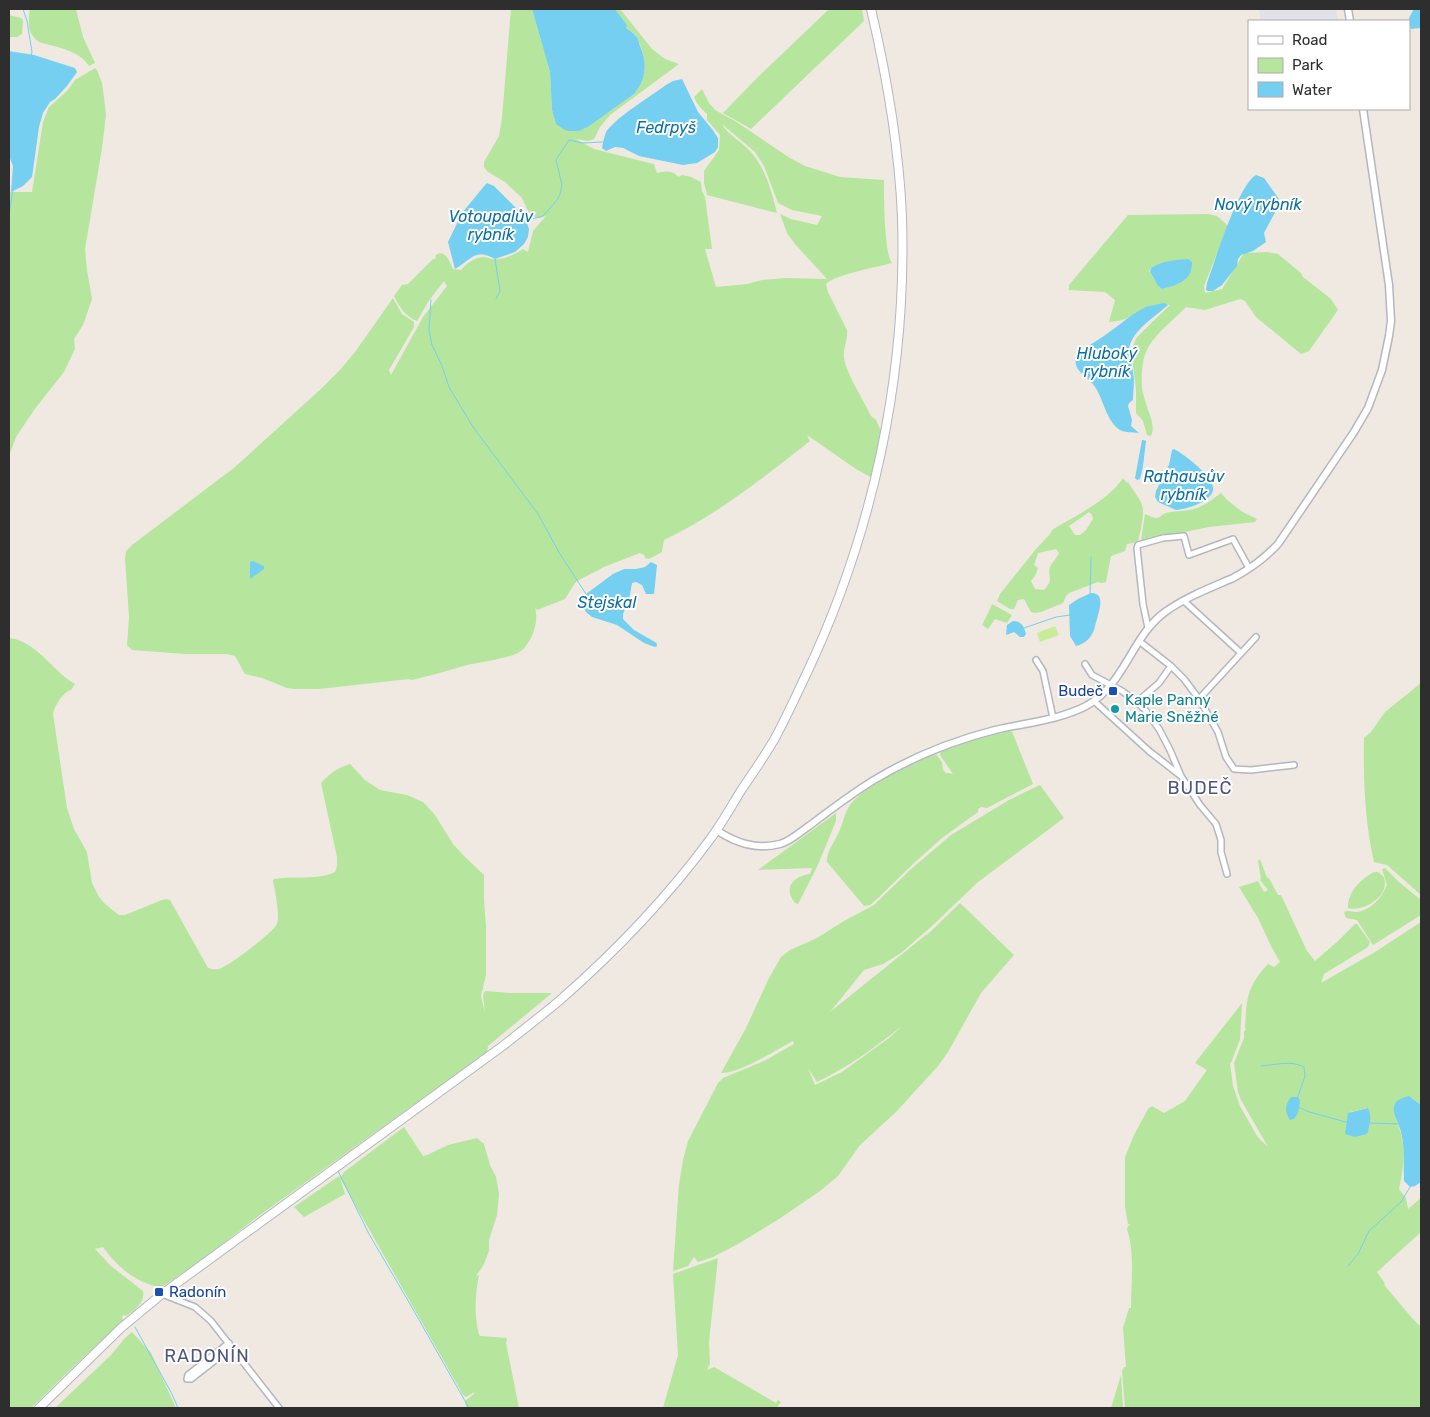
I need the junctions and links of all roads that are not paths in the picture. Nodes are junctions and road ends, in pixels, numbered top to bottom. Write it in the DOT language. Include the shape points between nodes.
graph roads {
  1 [pos="871,9"];
  2 [pos="1363,110"];
  3 [pos="1249,568"];
  4 [pos="1184,601"];
  5 [pos="1148,628"];
  6 [pos="1256,637"];
  7 [pos="1140,642"];
  8 [pos="1241,653"];
  9 [pos="1036,660"];
  10 [pos="1085,664"];
  11 [pos="1171,666"];
  12 [pos="1111,686"];
  13 [pos="1199,699"];
  14 [pos="1094,701"];
  15 [pos="1136,702"];
  16 [pos="1053,718"];
  17 [pos="1294,765"];
  18 [pos="1181,776"];
  19 [pos="716,830"];
  20 [pos="1227,874"];
  21 [pos="162,1294"];
  22 [pos="230,1345"];
  23 [pos="39,1408"];
  24 [pos="279,1408"];
  1 -- 19 [label="main road" via="896,148 902,217 898,346 884,440 856,553 820,645 774,738"];
  2 -- 3 [label="street" via="1390,298 1391,320 1382,370 1368,408 1354,432 1278,544"];
  3 -- 4 [label="street"];
  3 -- 5 [label="street" via="1233,539 1189,555 1184,536 1138,545"];
  4 -- 5 [label="street"];
  4 -- 8 [label="street"];
  5 -- 7 [label="street"];
  6 -- 8 [label="street"];
  7 -- 11 [label="street"];
  7 -- 12 [label="street"];
  8 -- 13 [label="street"];
  9 -- 16 [label="street" via="1043,671"];
  10 -- 12 [label="street" via="1092,675"];
  11 -- 13 [label="street"];
  11 -- 15 [label="street" via="1159,683"];
  12 -- 14 [label="street"];
  12 -- 15 [label="street" via="1122,690"];
  13 -- 17 [label="street" via="1234,769"];
  14 -- 16 [label="street"];
  14 -- 18 [label="street"];
  15 -- 18 [label="street" via="1159,729"];
  16 -- 19 [label="street" via="971,737 924,754 861,788 786,842 752,845"];
  18 -- 20 [label="street" via="1216,824"];
  19 -- 21 [label="main road" via="641,922 558,1001 504,1045"];
  21 -- 22 [label="street" via="200,1311"];
  21 -- 23 [label="main road" via="121,1328"];
  22 -- 22 [label="street" via="188,1375 187,1379 191,1379"];
  22 -- 24 [label="street"];
}
